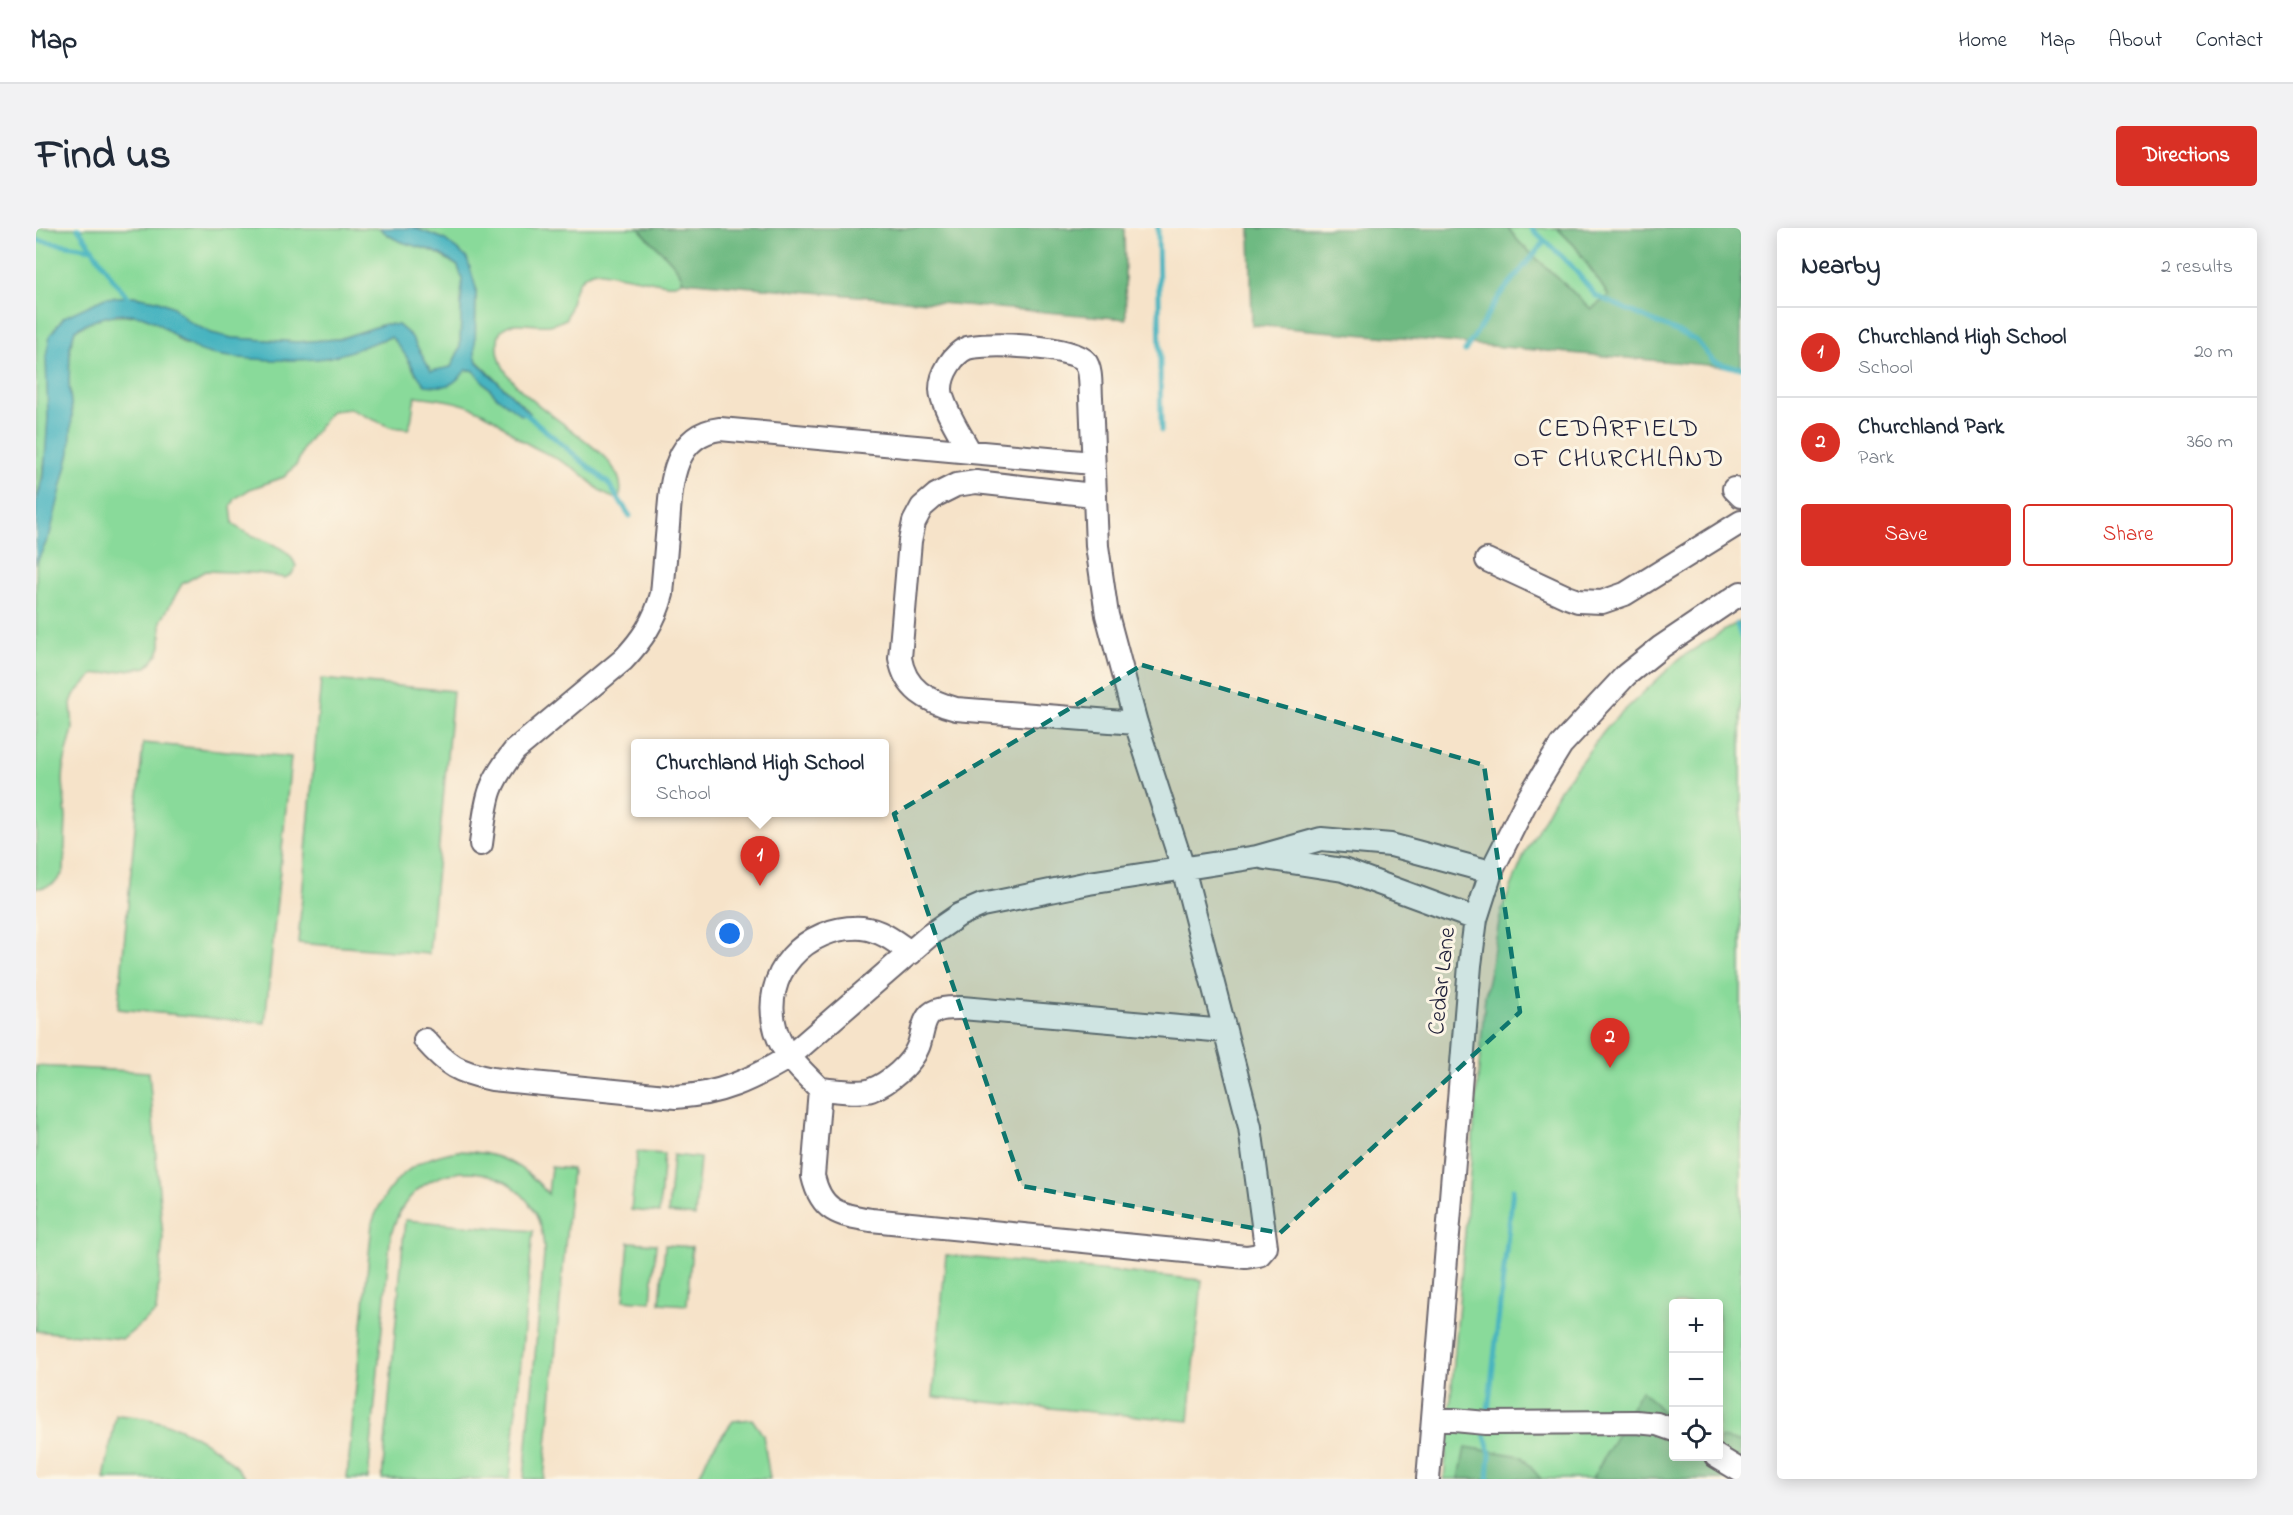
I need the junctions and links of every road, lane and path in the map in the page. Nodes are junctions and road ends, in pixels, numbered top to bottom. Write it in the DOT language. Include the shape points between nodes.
graph roads {
  1 [pos="970,452"];
  2 [pos="1092,463"];
  3 [pos="1093,495"];
  4 [pos="1741,522"];
  5 [pos="1486,560"];
  6 [pos="1741,592"];
  7 [pos="1136,723"];
  8 [pos="481,844"];
  9 [pos="1257,857"];
  10 [pos="1183,868"];
  11 [pos="1491,872"];
  12 [pos="1476,920"];
  13 [pos="911,953"];
  14 [pos="1226,1031"];
  15 [pos="425,1040"];
  16 [pos="789,1057"];
  17 [pos="820,1089"];
  18 [pos="1433,1418"];
  19 [pos="1669,1428"];
  20 [pos="1723,1460"];
  21 [pos="1741,1471"];
  22 [pos="1428,1479"];
  1 -- 2 [label="street"];
  1 -- 2 [label="street" via="941,390 951,361 965,349 982,345 1062,351 1085,362 1089,375"];
  1 -- 8 [label="street" via="720,429 696,437 682,453 672,475 663,594 657,613 638,645 623,660 515,750 489,789"];
  2 -- 3 [label="street"];
  3 -- 7 [label="street" via="1105,606"];
  3 -- 7 [label="street" via="976,482 956,485 922,507 910,541 902,671 919,692 937,704 956,709"];
  4 -- 5 [label="street" via="1625,594 1602,602 1573,599"];
  6 -- 11 [label="street, Cedar Lane" via="1626,675 1568,736 1526,802"];
  7 -- 10 [label="street"];
  9 -- 10 [label="street"];
  9 -- 11 [label="street" via="1321,839 1391,844"];
  9 -- 12 [label="street" via="1343,870"];
  10 -- 13 [label="street" via="982,905 959,915"];
  10 -- 14 [label="street"];
  11 -- 12 [label="street, Cedar Lane"];
  12 -- 18 [label="street, Cedar Lane"];
  13 -- 16 [label="street"];
  13 -- 16 [label="street" via="890,936 864,928 837,929 812,938 792,956 778,978 772,1005 776,1031"];
  14 -- 17 [label="street" via="946,1008 927,1017 918,1049 894,1076 869,1091"];
  14 -- 17 [label="street" via="1250,1127 1266,1242 1259,1255 1246,1257 847,1216 822,1201 813,1176"];
  15 -- 16 [label="street" via="443,1060 466,1074 676,1097 732,1087"];
  16 -- 17 [label="street"];
  18 -- 19 [label="street" via="1486,1423 1636,1422"];
  18 -- 22 [label="street, Cedar Lane"];
  20 -- 21 [label="street"];
}
